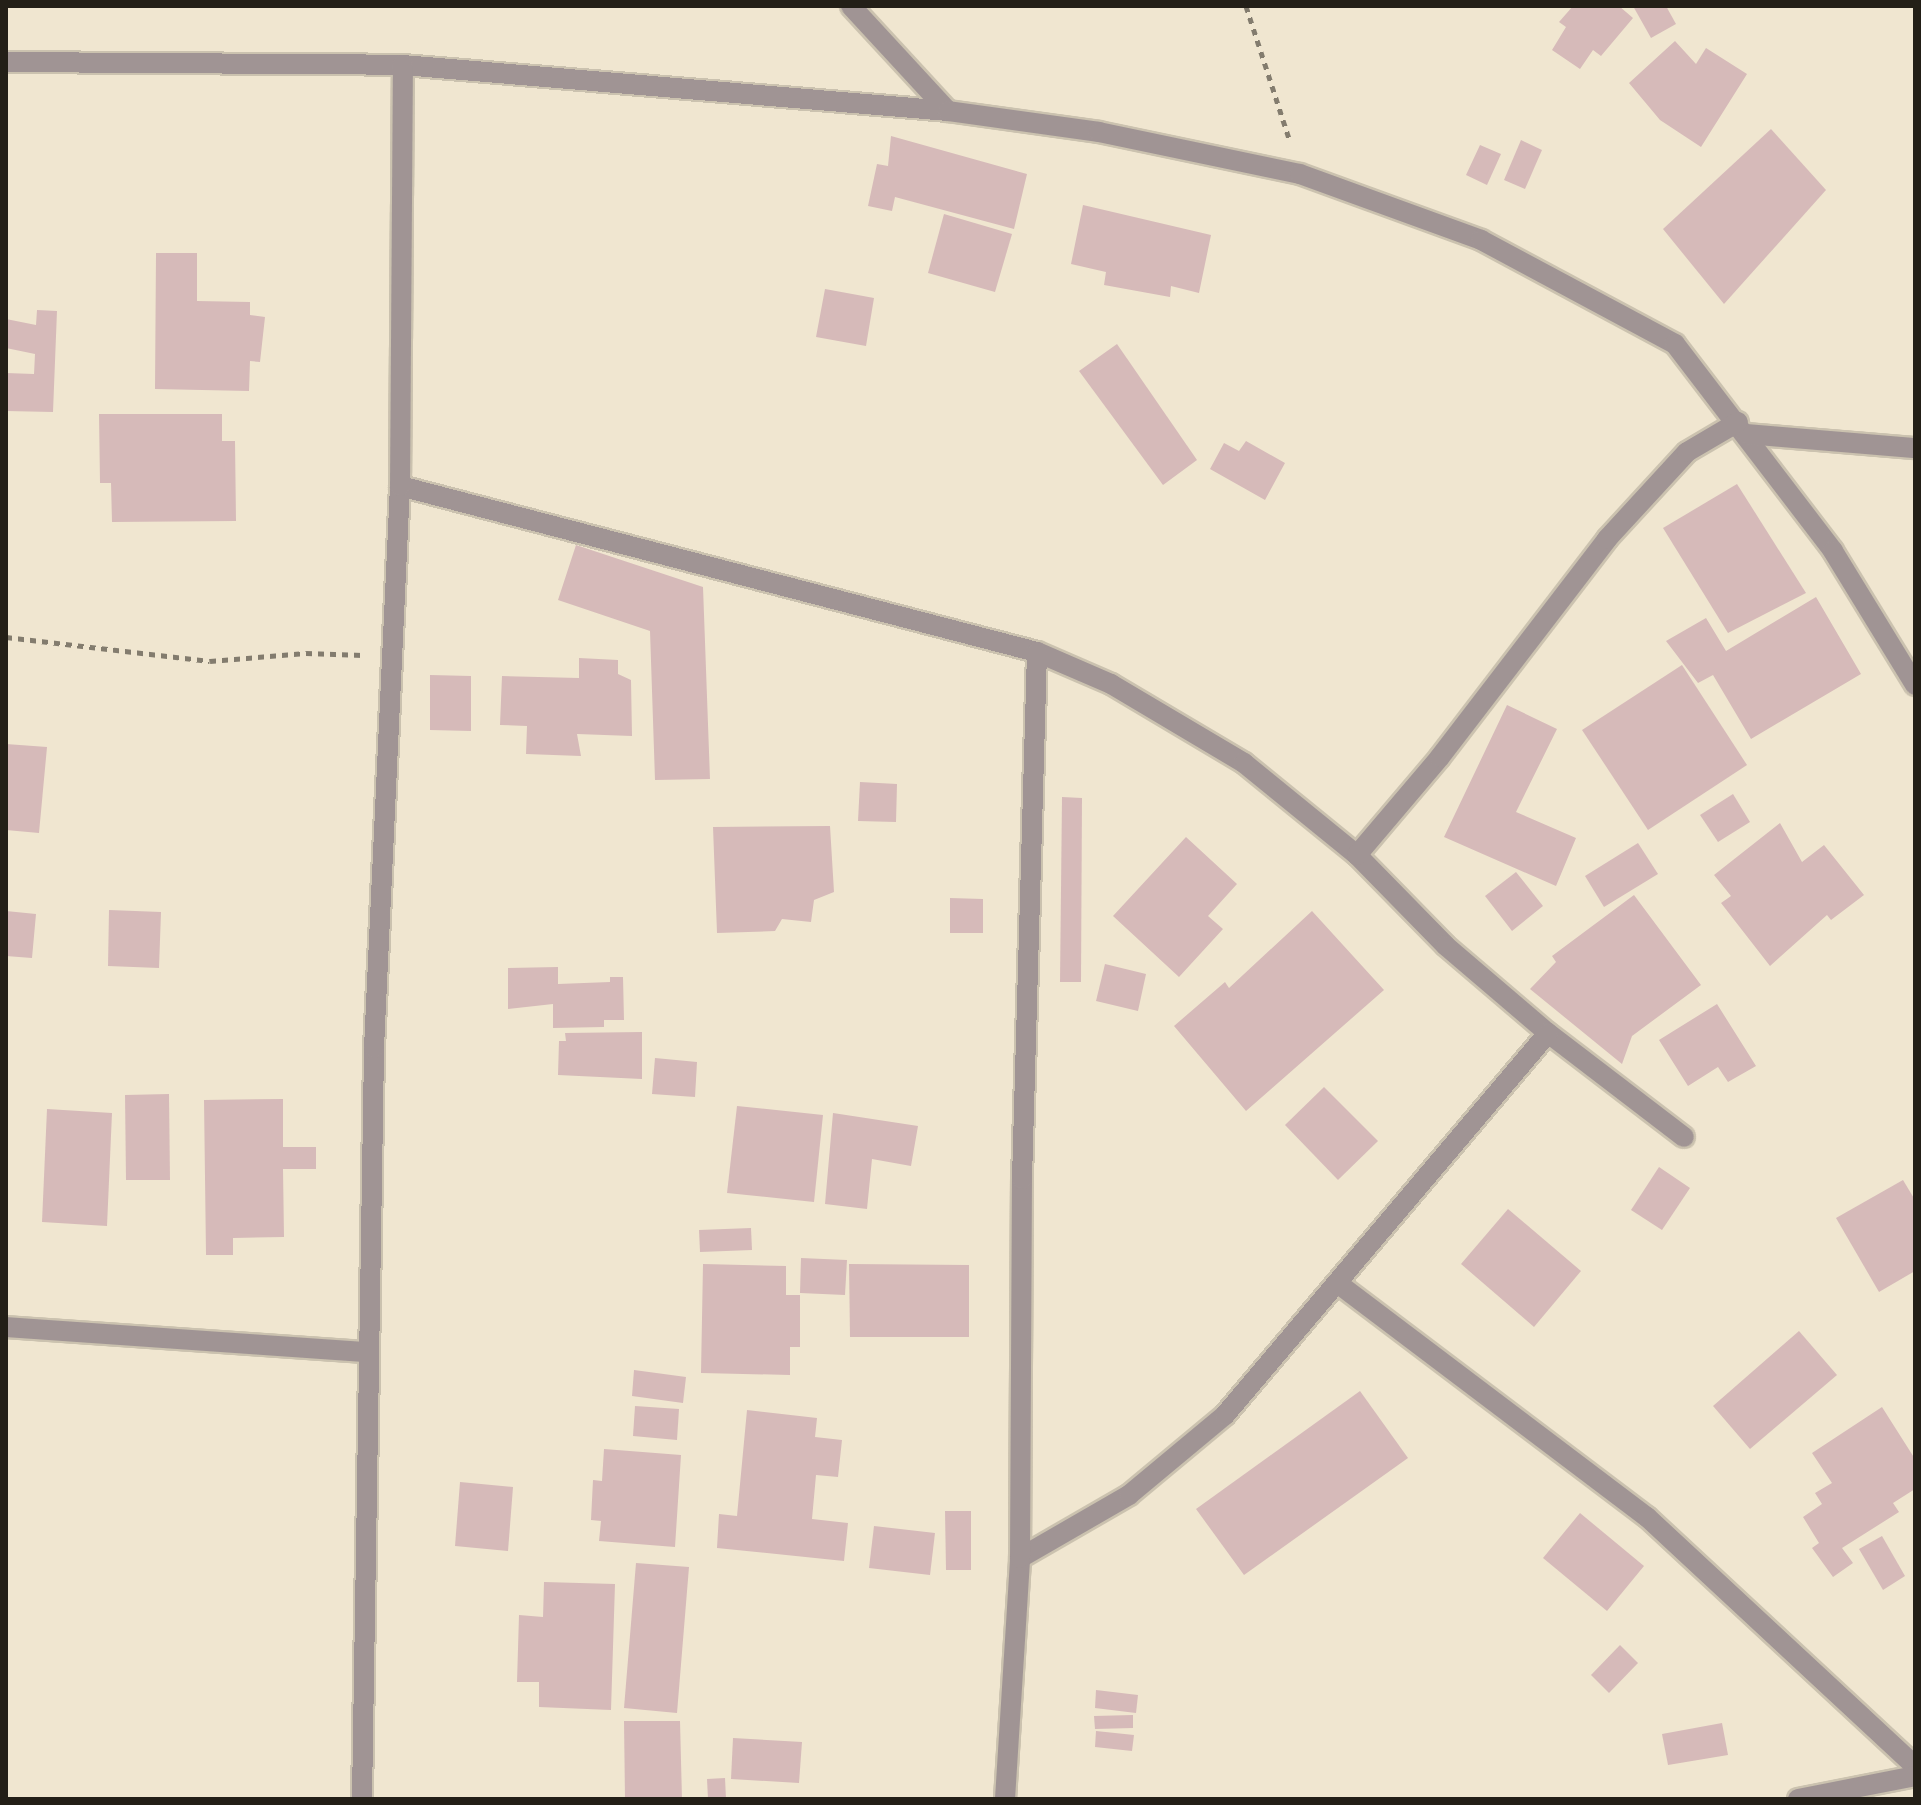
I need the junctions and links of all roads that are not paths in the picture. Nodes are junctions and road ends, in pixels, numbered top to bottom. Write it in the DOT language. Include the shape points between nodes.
graph roads {
  1 [pos="851,6"];
  2 [pos="6,62"];
  3 [pos="403,65"];
  4 [pos="948,111"];
  5 [pos="1742,428"];
  6 [pos="1915,448"];
  7 [pos="400,486"];
  8 [pos="1037,652"];
  9 [pos="1915,685"];
  10 [pos="1357,855"];
  11 [pos="1548,1033"];
  12 [pos="1684,1137"];
  13 [pos="1340,1285"];
  14 [pos="6,1327"];
  15 [pos="365,1352"];
  16 [pos="1020,1558"];
  17 [pos="1915,1766"];
  18 [pos="1915,1776"];
  19 [pos="362,1799"];
  20 [pos="1005,1799"];
  21 [pos="1798,1799"];
  1 -- 4 [label="street"];
  2 -- 3 [label="street"];
  3 -- 4 [label="street"];
  3 -- 7 [label="street"];
  4 -- 5 [label="street" via="1099,132 1300,174 1481,240 1675,344"];
  5 -- 6 [label="street"];
  5 -- 9 [label="street" via="1833,551"];
  5 -- 10 [label="street" via="1687,452 1607,539 1440,757"];
  7 -- 8 [label="street"];
  7 -- 15 [label="street"];
  8 -- 10 [label="street" via="1111,684 1244,763"];
  8 -- 16 [label="street" via="1022,1179"];
  10 -- 11 [label="street" via="1446,946"];
  11 -- 12 [label="street"];
  11 -- 13 [label="street"];
  13 -- 16 [label="street" via="1225,1415 1179,1456 1129,1495"];
  13 -- 17 [label="street" via="1647,1517"];
  14 -- 15 [label="street"];
  15 -- 19 [label="street"];
  16 -- 20 [label="street"];
  18 -- 21 [label="street"];
}
